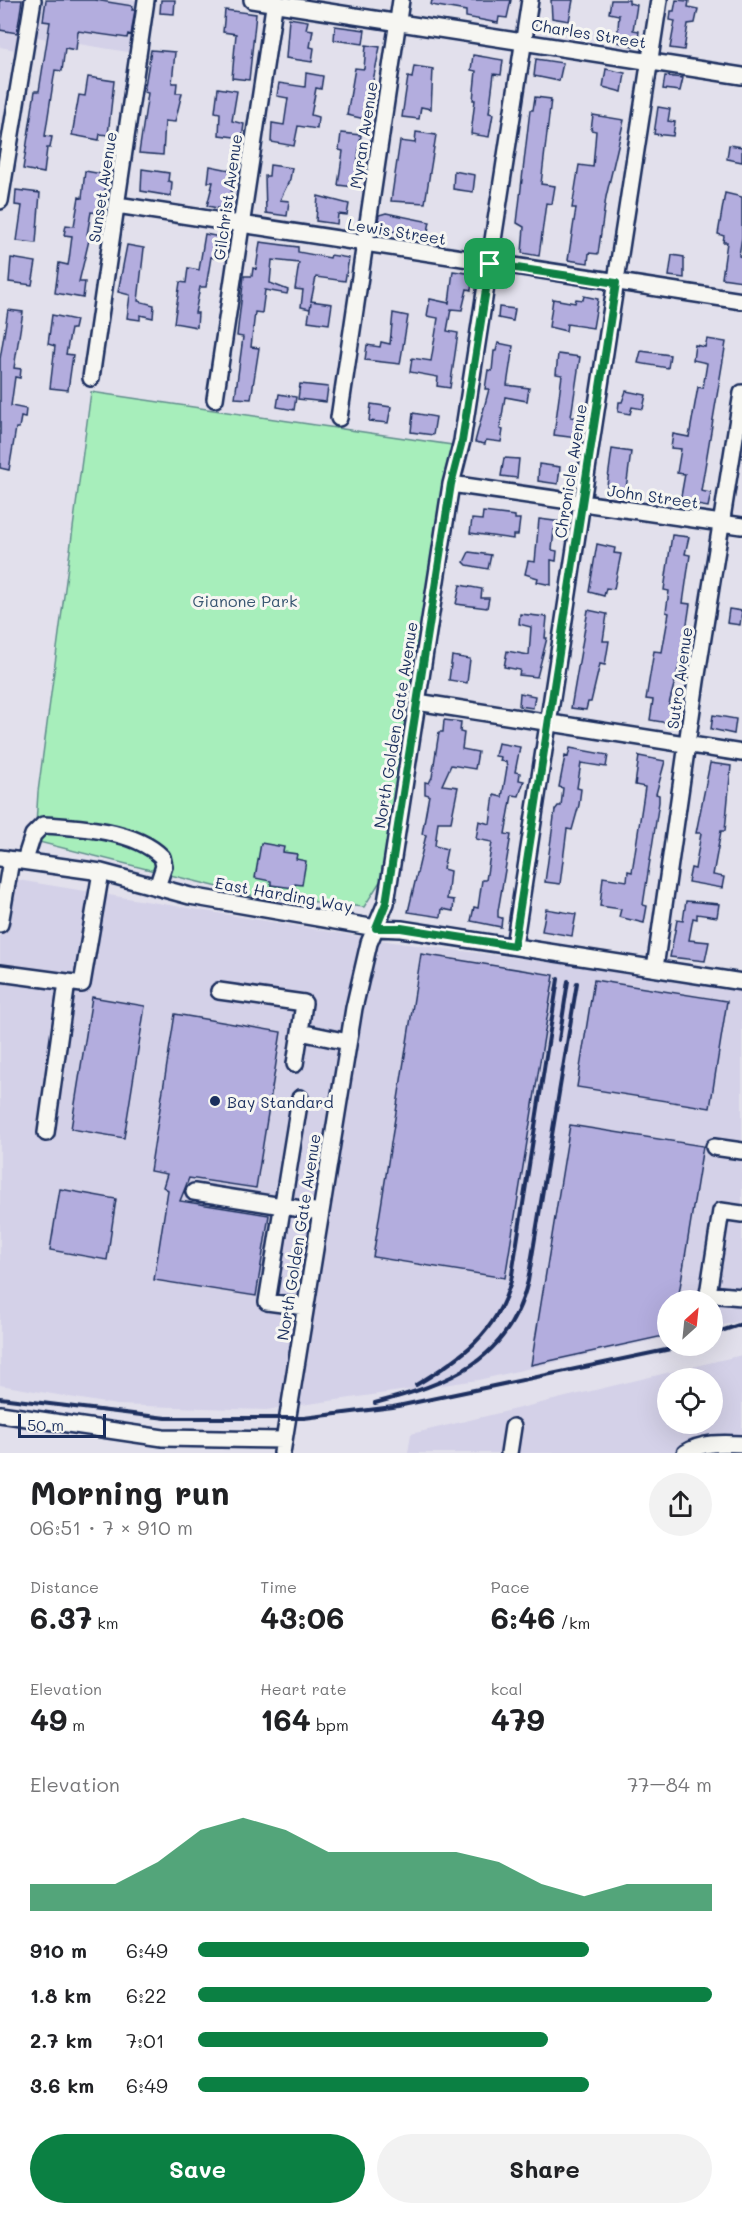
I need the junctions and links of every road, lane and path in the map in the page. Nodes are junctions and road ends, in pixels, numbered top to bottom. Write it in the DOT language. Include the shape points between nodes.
graph roads {
  1 [pos="33,0"];
  2 [pos="146,0"];
  3 [pos="252,0"];
  4 [pos="401,0"];
  5 [pos="530,0"];
  6 [pos="659,0"];
  7 [pos="274,2"];
  8 [pos="398,22"];
  9 [pos="525,42"];
  10 [pos="650,61"];
  11 [pos="742,76"];
  12 [pos="0,201"];
  13 [pos="117,206"];
  14 [pos="242,225"];
  15 [pos="364,243"];
  16 [pos="490,264"];
  17 [pos="616,283"];
  18 [pos="742,301"];
  19 [pos="91,378"];
  20 [pos="742,393"];
  21 [pos="215,399"];
  22 [pos="339,418"];
  23 [pos="451,484"];
  24 [pos="583,504"];
  25 [pos="720,523"];
  26 [pos="742,526"];
  27 [pos="417,702"];
  28 [pos="549,723"];
  29 [pos="688,744"];
  30 [pos="742,753"];
  31 [pos="12,859"];
  32 [pos="101,872"];
  33 [pos="157,887"];
  34 [pos="0,924"];
  35 [pos="376,928"];
  36 [pos="514,946"];
  37 [pos="655,968"];
  38 [pos="0,973"];
  39 [pos="67,982"];
  40 [pos="742,982"];
  41 [pos="219,991"];
  42 [pos="300,1032"];
  43 [pos="348,1042"];
  44 [pos="295,1064"];
  45 [pos="300,1098"];
  46 [pos="45,1133"];
  47 [pos="714,1147"];
  48 [pos="742,1151"];
  49 [pos="194,1192"];
  50 [pos="284,1206"];
  51 [pos="320,1212"];
  52 [pos="742,1214"];
  53 [pos="742,1297"];
  54 [pos="305,1307"];
  55 [pos="0,1414"];
  56 [pos="513,1426"];
  57 [pos="742,1444"];
  58 [pos="283,1446"];
  59 [pos="509,1453"];
  60 [pos="685,1453"];
  1 -- 12 [label="street"];
  2 -- 13 [label="street, Sunset Avenue"];
  3 -- 7 [label="street, Charles Street"];
  4 -- 8 [label="street, Myran Avenue"];
  5 -- 9 [label="street, North Golden Gate Avenue"];
  6 -- 10 [label="street, Chronicle Avenue"];
  7 -- 8 [label="street, Charles Street"];
  7 -- 14 [label="street, Gilchrist Avenue"];
  8 -- 9 [label="street, Charles Street"];
  8 -- 15 [label="street, Myran Avenue"];
  9 -- 10 [label="street, Charles Street"];
  9 -- 16 [label="street, North Golden Gate Avenue"];
  10 -- 11 [label="street, Charles Street"];
  10 -- 17 [label="street, Chronicle Avenue"];
  13 -- 14 [label="street, Lewis Street"];
  13 -- 19 [label="street, Sunset Avenue"];
  14 -- 15 [label="street, Lewis Street"];
  14 -- 21 [label="street, Gilchrist Avenue"];
  15 -- 16 [label="street, Lewis Street"];
  15 -- 22 [label="street, Myran Avenue"];
  16 -- 17 [label="street, Lewis Street"];
  16 -- 23 [label="street, North Golden Gate Avenue" via="462,441"];
  17 -- 18 [label="street, Lewis Street"];
  17 -- 24 [label="street, Chronicle Avenue"];
  20 -- 25 [label="street, Sutro Avenue"];
  23 -- 24 [label="street, John Street"];
  23 -- 27 [label="street, North Golden Gate Avenue"];
  24 -- 25 [label="street, John Street"];
  24 -- 28 [label="street, Chronicle Avenue"];
  25 -- 26 [label="street, John Street"];
  25 -- 29 [label="street, Sutro Avenue"];
  27 -- 28 [label="street"];
  27 -- 35 [label="street, North Golden Gate Avenue" via="386,903"];
  28 -- 29 [label="street"];
  28 -- 36 [label="street, Chronicle Avenue"];
  29 -- 30 [label="street"];
  29 -- 37 [label="street, Sutro Avenue"];
  31 -- 32 [label="street, East Harding Way"];
  31 -- 33 [label="street" via="43,825 111,834 142,843 162,857 164,866"];
  31 -- 34 [label="street"];
  32 -- 33 [label="street, East Harding Way"];
  32 -- 39 [label="street" via="82,984"];
  33 -- 35 [label="street, East Harding Way"];
  35 -- 36 [label="street, East Harding Way" via="401,928"];
  35 -- 43 [label="street, North Golden Gate Avenue" via="360,980"];
  36 -- 37 [label="street, East Harding Way"];
  37 -- 40 [label="street, East Harding Way"];
  38 -- 39 [label="street"];
  39 -- 46 [label="street"];
  41 -- 42 [label="street" via="304,1003"];
  42 -- 43 [label="street"];
  42 -- 44 [label="street"];
  43 -- 51 [label="street, North Golden Gate Avenue"];
  45 -- 50 [label="street"];
  47 -- 48 [label="street"];
  49 -- 50 [label="street"];
  50 -- 51 [label="street"];
  50 -- 54 [label="street" via="267,1302"];
  51 -- 54 [label="street, North Golden Gate Avenue"];
  52 -- 53 [label="street" via="721,1211 708,1294"];
  54 -- 58 [label="street, North Golden Gate Avenue"];
  55 -- 58 [label="street" via="135,1435"];
  56 -- 59 [label="street"];
  57 -- 60 [label="street" via="715,1443"];
}
